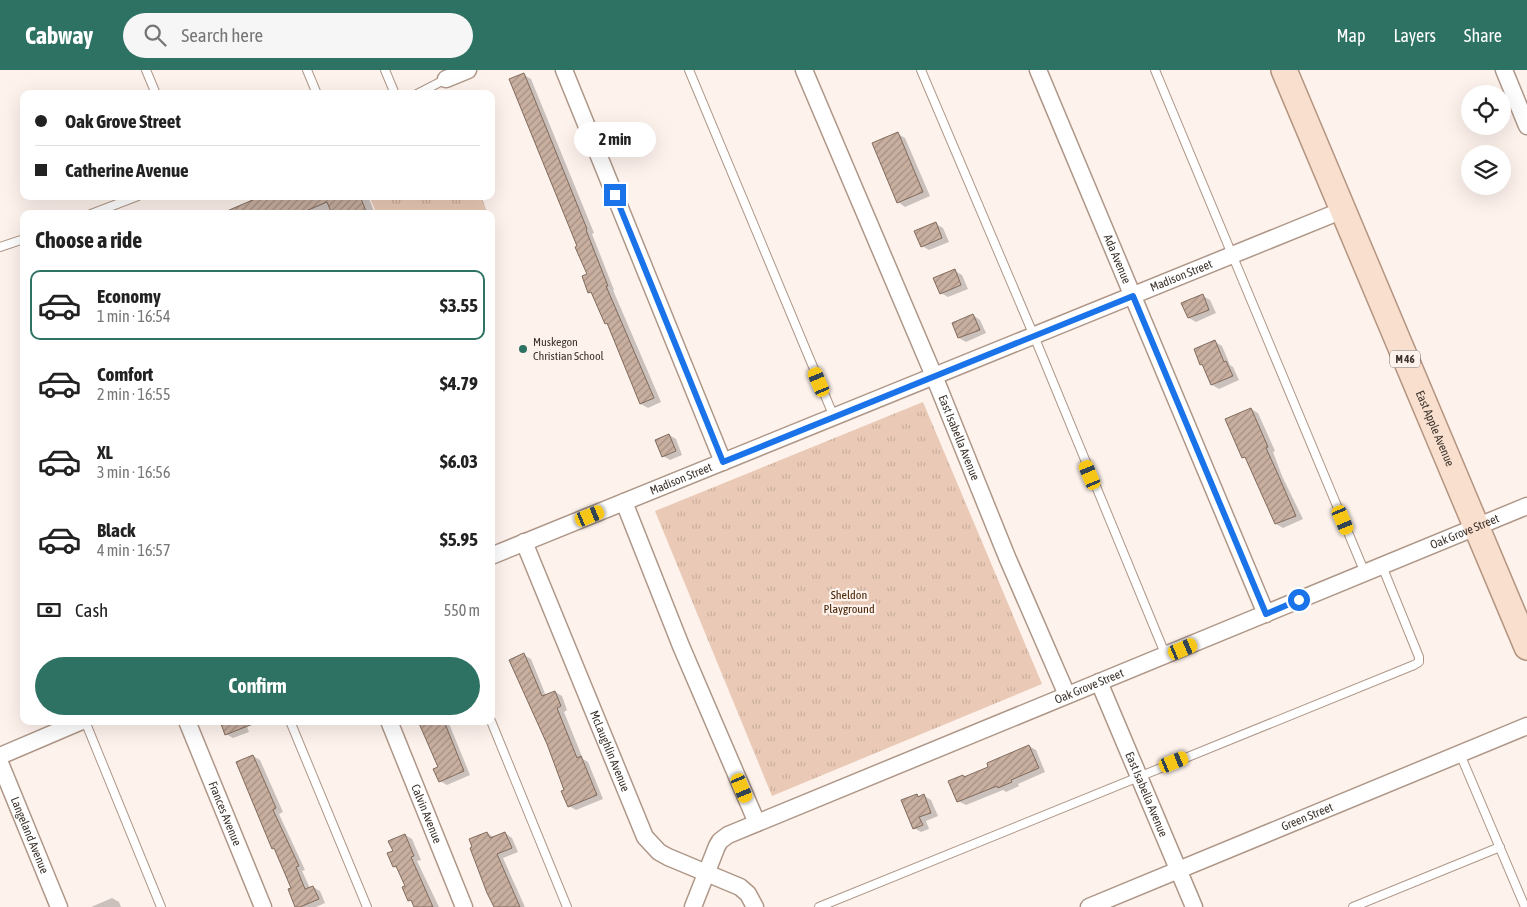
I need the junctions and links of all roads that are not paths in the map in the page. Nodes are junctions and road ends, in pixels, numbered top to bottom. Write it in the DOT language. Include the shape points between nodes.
graph roads {
  1 [pos="146,70"];
  2 [pos="307,70"];
  3 [pos="385,70"];
  4 [pos="468,70"];
  5 [pos="564,70"];
  6 [pos="689,70"];
  7 [pos="804,70"];
  8 [pos="920,70"];
  9 [pos="1038,70"];
  10 [pos="1155,70"];
  11 [pos="1284,70"];
  12 [pos="1504,70"];
  13 [pos="446,79"];
  14 [pos="154,90"];
  15 [pos="315,90"];
  16 [pos="393,90"];
  17 [pos="425,90"];
  18 [pos="1527,126"];
  19 [pos="128,200"];
  20 [pos="101,210"];
  21 [pos="1343,210"];
  22 [pos="20,240"];
  23 [pos="0,247"];
  24 [pos="1233,256"];
  25 [pos="1133,296"];
  26 [pos="1034,336"];
  27 [pos="934,376"];
  28 [pos="834,417"];
  29 [pos="723,462"];
  30 [pos="624,502"];
  31 [pos="1527,506"];
  32 [pos="1476,526"];
  33 [pos="524,542"];
  34 [pos="495,554"];
  35 [pos="1382,566"];
  36 [pos="1365,573"];
  37 [pos="1266,614"];
  38 [pos="1527,648"];
  39 [pos="1166,656"];
  40 [pos="1099,682"];
  41 [pos="1068,695"];
  42 [pos="73,725"];
  43 [pos="88,725"];
  44 [pos="189,725"];
  45 [pos="292,725"];
  46 [pos="391,725"];
  47 [pos="493,725"];
  48 [pos="1527,726"];
  49 [pos="1460,754"];
  50 [pos="0,756"];
  51 [pos="0,762"];
  52 [pos="1139,776"];
  53 [pos="757,823"];
  54 [pos="1500,847"];
  55 [pos="1179,870"];
  56 [pos="707,873"];
  57 [pos="59,907"];
  58 [pos="161,907"];
  59 [pos="262,907"];
  60 [pos="367,907"];
  61 [pos="464,907"];
  62 [pos="566,907"];
  63 [pos="693,907"];
  64 [pos="755,907"];
  65 [pos="819,907"];
  66 [pos="1089,907"];
  67 [pos="1194,907"];
  68 [pos="1353,907"];
  69 [pos="1525,907"];
  1 -- 14 [label="lane"];
  2 -- 15 [label="lane"];
  3 -- 16 [label="lane"];
  4 -- 13 [label="street"];
  5 -- 29 [label="street"];
  6 -- 28 [label="lane"];
  7 -- 27 [label="street, East Isabella Avenue"];
  8 -- 26 [label="lane"];
  9 -- 25 [label="street, Ada Avenue"];
  10 -- 24 [label="lane"];
  11 -- 21 [label="main road, East Apple Avenue / M 46"];
  12 -- 18 [label="street"];
  13 -- 17 [label="lane"];
  19 -- 20 [label="lane"];
  21 -- 24 [label="street, Madison Street"];
  21 -- 32 [label="main road, East Apple Avenue / M 46"];
  22 -- 23 [label="lane"];
  24 -- 25 [label="street, Madison Street"];
  24 -- 36 [label="lane"];
  25 -- 26 [label="street, Madison Street"];
  25 -- 37 [label="street, Ada Avenue"];
  26 -- 27 [label="street, Madison Street"];
  26 -- 39 [label="lane"];
  27 -- 28 [label="street, Madison Street"];
  27 -- 41 [label="street, East Isabella Avenue" via="1007,558"];
  28 -- 29 [label="street, Madison Street"];
  29 -- 30 [label="street, Madison Street"];
  30 -- 33 [label="street, Madison Street"];
  30 -- 53 [label="street"];
  31 -- 32 [label="street, Oak Grove Street"];
  32 -- 35 [label="street, Oak Grove Street"];
  32 -- 38 [label="main road, East Apple Avenue / M 46"];
  33 -- 34 [label="street, Madison Street"];
  33 -- 56 [label="street, McLaughlin Avenue" via="645,837 659,852"];
  35 -- 36 [label="street, Oak Grove Street"];
  35 -- 52 [label="lane" via="1419,662"];
  36 -- 37 [label="street, Oak Grove Street"];
  37 -- 39 [label="street, Oak Grove Street"];
  39 -- 40 [label="street, Oak Grove Street"];
  40 -- 41 [label="street, Oak Grove Street"];
  40 -- 52 [label="street, East Isabella Avenue"];
  41 -- 53 [label="street, Oak Grove Street"];
  42 -- 50 [label="street"];
  43 -- 58 [label="lane"];
  44 -- 59 [label="street, Frances Avenue"];
  45 -- 60 [label="lane"];
  46 -- 61 [label="street, Calvin Avenue"];
  47 -- 62 [label="lane"];
  48 -- 49 [label="street, Green Street"];
  49 -- 54 [label="lane"];
  49 -- 55 [label="street, Green Street"];
  51 -- 57 [label="street, Langeland Avenue"];
  52 -- 55 [label="street, East Isabella Avenue"];
  52 -- 65 [label="lane"];
  53 -- 56 [label="street, Oak Grove Street" via="720,841"];
  54 -- 68 [label="lane"];
  54 -- 69 [label="lane"];
  55 -- 66 [label="street, Green Street"];
  55 -- 67 [label="street, East Isabella Avenue"];
  56 -- 63 [label="street, Oak Grove Street"];
  56 -- 64 [label="street, McLaughlin Avenue" via="740,887"];
}
